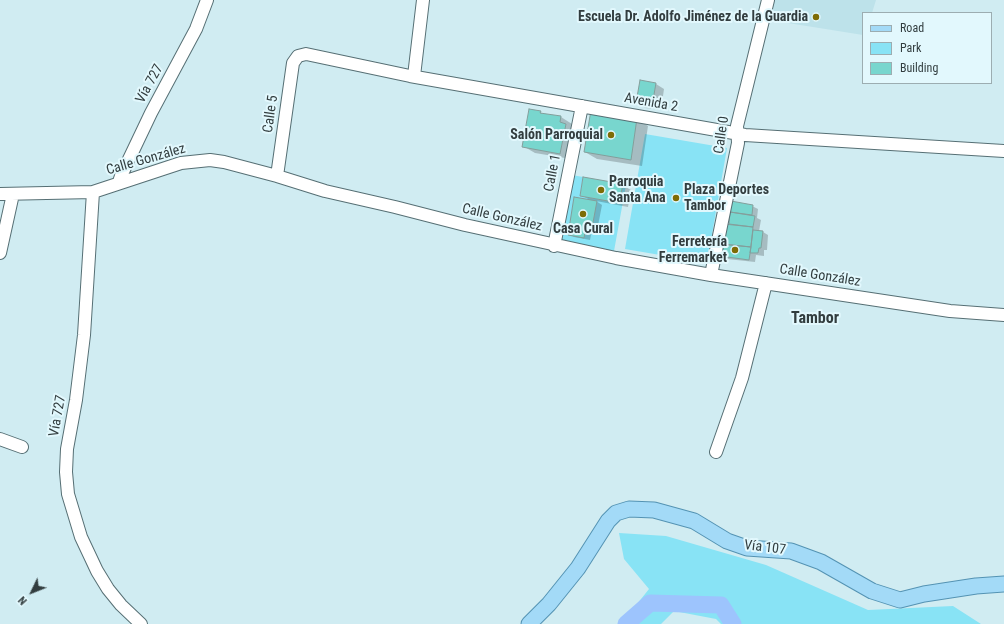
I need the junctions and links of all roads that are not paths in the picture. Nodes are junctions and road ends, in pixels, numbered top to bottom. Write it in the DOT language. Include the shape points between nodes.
graph roads {
  1 [pos="206,0"];
  2 [pos="422,0"];
  3 [pos="768,0"];
  4 [pos="298,56"];
  5 [pos="414,76"];
  6 [pos="582,106"];
  7 [pos="738,134"];
  8 [pos="1004,151"];
  9 [pos="277,176"];
  10 [pos="119,182"];
  11 [pos="93,192"];
  12 [pos="0,194"];
  13 [pos="13,194"];
  14 [pos="554,246"];
  15 [pos="0,253"];
  16 [pos="711,275"];
  17 [pos="766,282"];
  18 [pos="1004,315"];
  19 [pos="0,439"];
  20 [pos="22,447"];
  21 [pos="716,452"];
  22 [pos="1004,584"];
  23 [pos="141,624"];
  24 [pos="529,624"];
  1 -- 10 [label="street, Vía 727" via="196,29 151,113"];
  2 -- 5 [label="street"];
  3 -- 7 [label="street, Calle 0" via="737,126"];
  4 -- 5 [label="street, Avenida 2" via="306,54"];
  4 -- 9 [label="street, Calle 5" via="293,63"];
  5 -- 6 [label="street, Avenida 2"];
  6 -- 7 [label="street, Avenida 2"];
  6 -- 14 [label="street, Calle 1"];
  7 -- 8 [label="street, Avenida 2"];
  7 -- 16 [label="street, Calle 0"];
  9 -- 10 [label="street, Calle González" via="210,160 181,163"];
  9 -- 14 [label="street, Calle González" via="325,191"];
  10 -- 11 [label="street, Calle González"];
  11 -- 13 [label="street, Calle González"];
  11 -- 23 [label="street, Vía 727" via="84,335 67,449 68,494 81,537 97,572 121,605"];
  12 -- 13 [label="street, Calle González"];
  13 -- 15 [label="street"];
  14 -- 16 [label="street, Calle González"];
  16 -- 17 [label="street, Calle González"];
  17 -- 18 [label="street, Calle González" via="950,311"];
  17 -- 21 [label="street" via="742,378"];
  19 -- 20 [label="street"];
  22 -- 24 [label="main road, Vía 107" via="924,594 900,600 872,591 822,562 791,551 747,548 727,541 694,521 654,510 628,509 616,513 608,522 578,568"];
}
